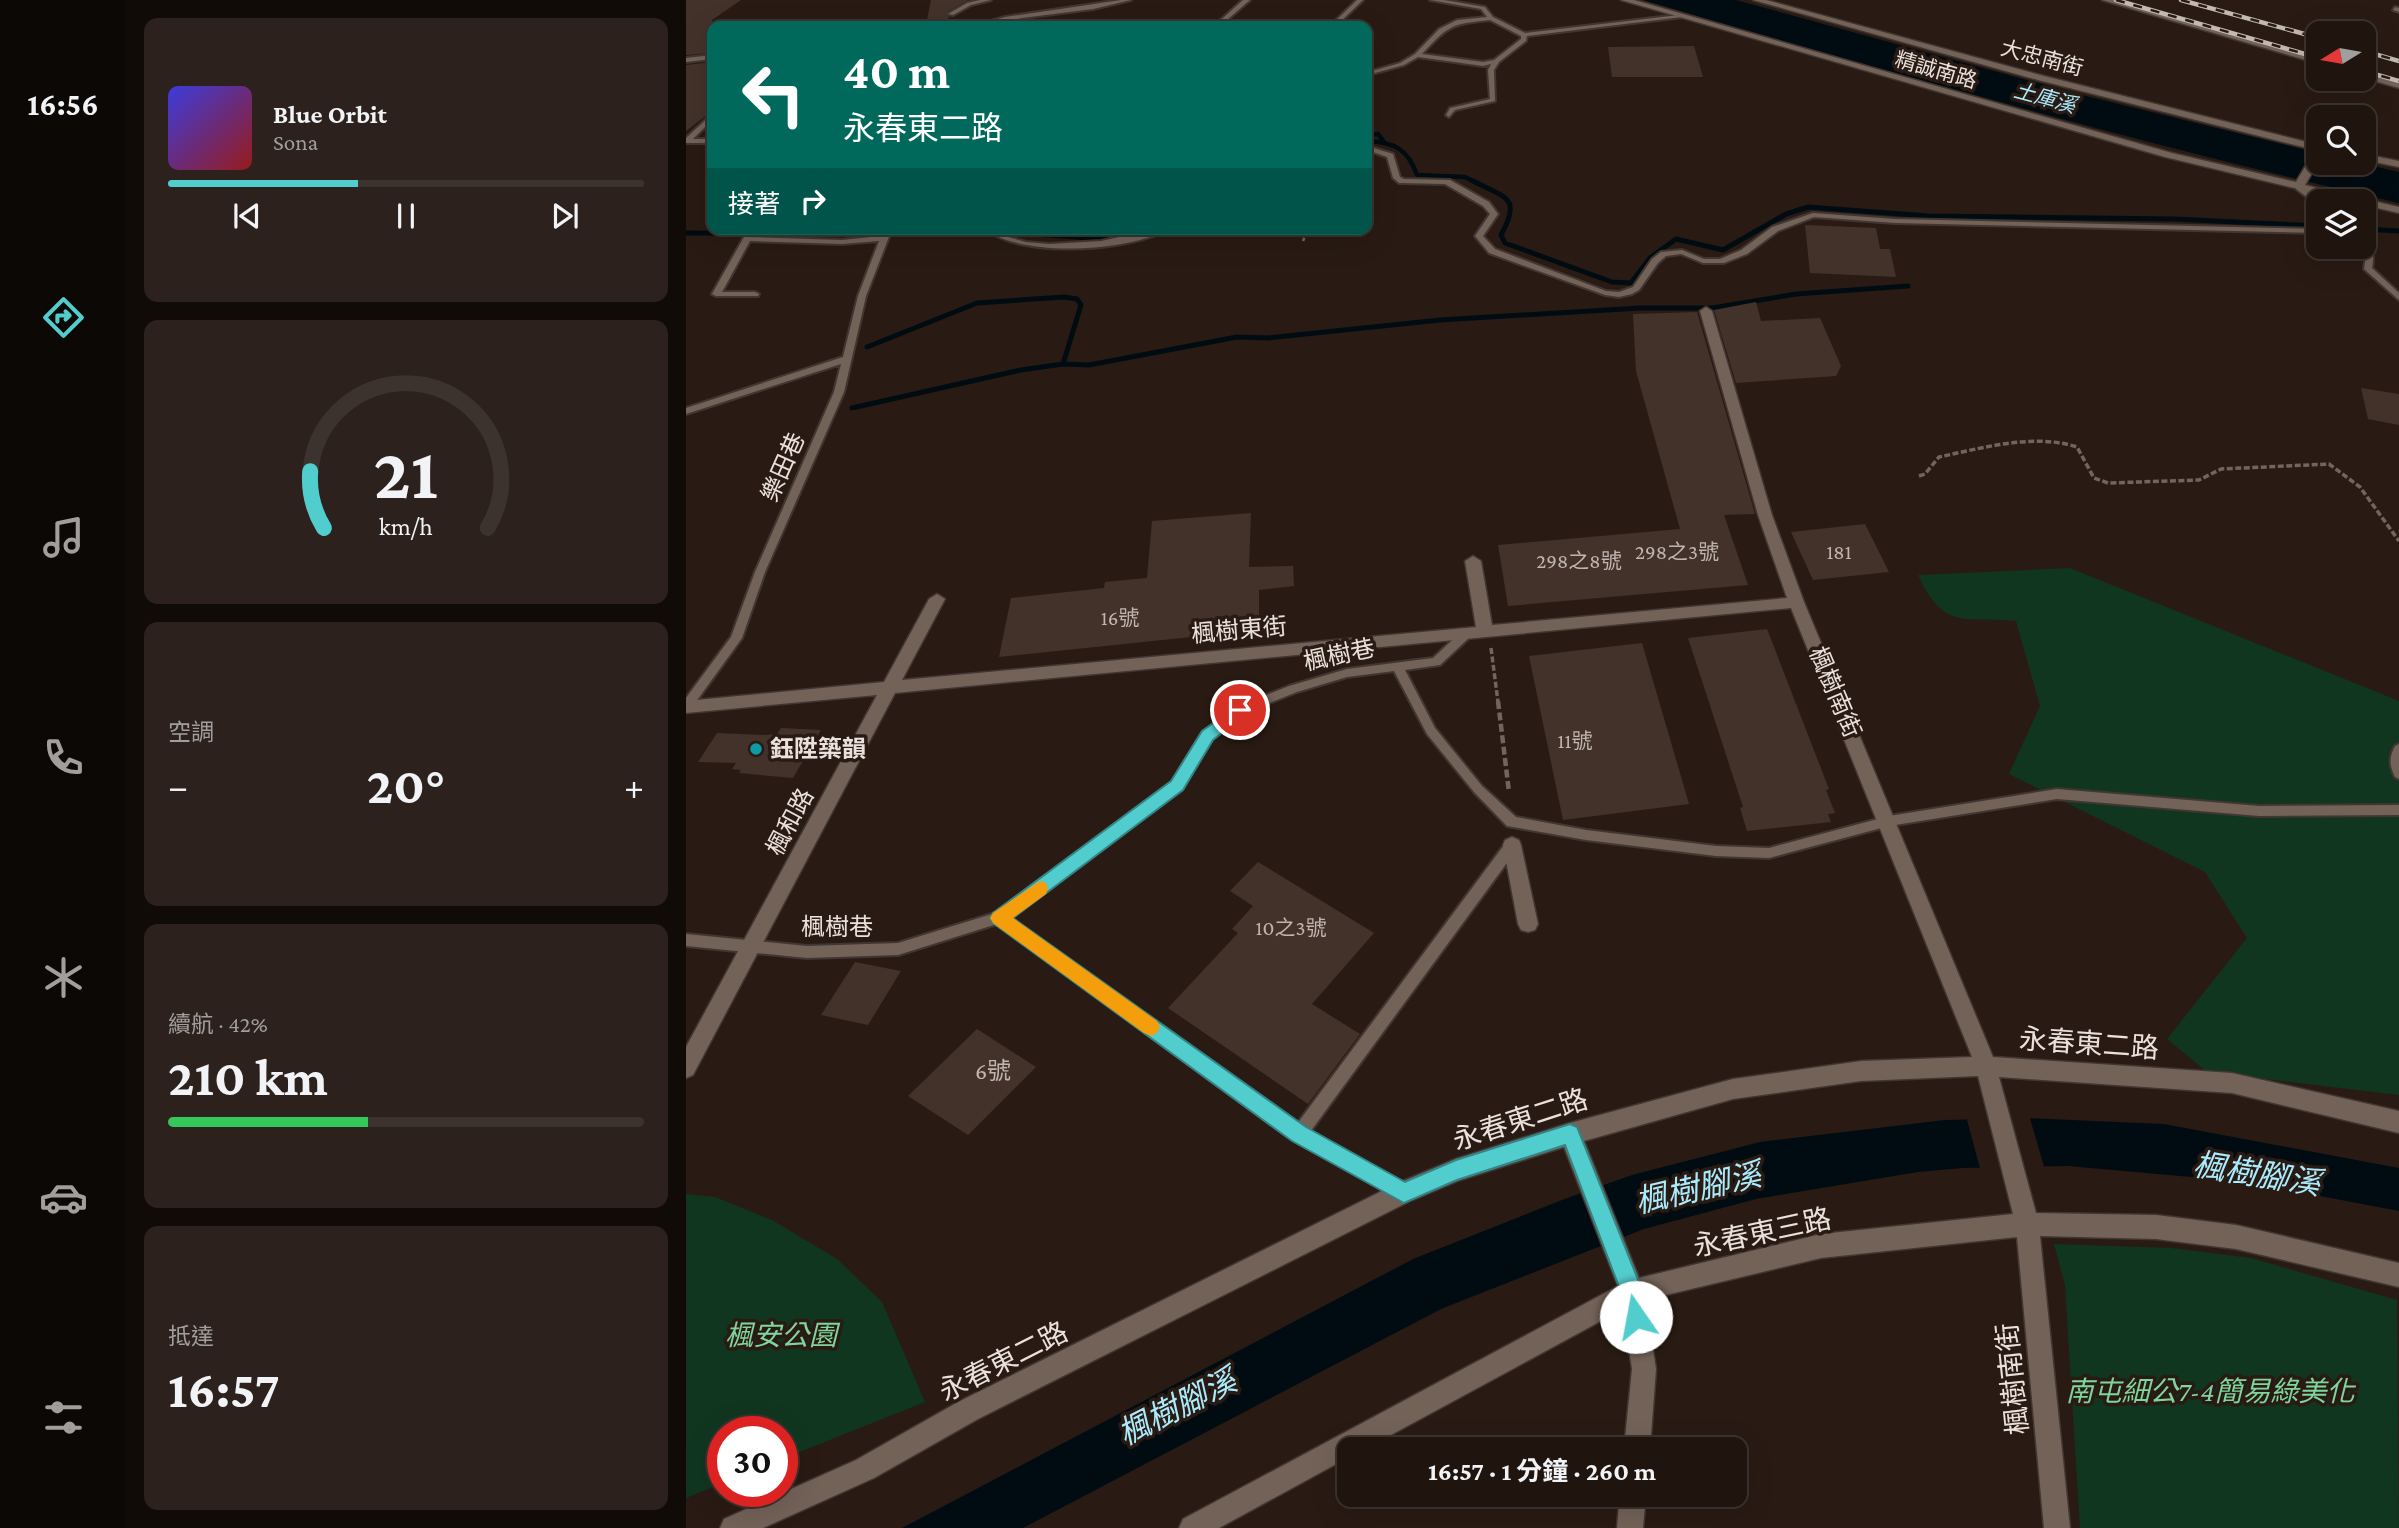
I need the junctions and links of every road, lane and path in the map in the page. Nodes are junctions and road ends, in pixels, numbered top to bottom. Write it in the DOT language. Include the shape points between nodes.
graph roads {
  1 [pos="990,0"];
  2 [pos="1128,0"];
  3 [pos="1247,0"];
  4 [pos="1360,0"];
  5 [pos="1433,0"];
  6 [pos="1625,0"];
  7 [pos="1757,0"];
  8 [pos="2106,0"];
  9 [pos="2143,0"];
  10 [pos="951,13"];
  11 [pos="1679,17"];
  12 [pos="1490,18"];
  13 [pos="988,21"];
  14 [pos="1003,21"];
  15 [pos="1223,21"];
  16 [pos="1338,21"];
  17 [pos="1524,35"];
  18 [pos="2306,46"];
  19 [pos="1417,55"];
  20 [pos="2306,57"];
  21 [pos="707,58"];
  22 [pos="686,60"];
  23 [pos="1496,61"];
  24 [pos="1375,71"];
  25 [pos="2376,78"];
  26 [pos="2399,85"];
  27 [pos="1449,115"];
  28 [pos="707,121"];
  29 [pos="687,141"];
  30 [pos="707,141"];
  31 [pos="2306,147"];
  32 [pos="1372,150"];
  33 [pos="2376,159"];
  34 [pos="2399,164"];
  35 [pos="2306,173"];
  36 [pos="2299,186"];
  37 [pos="2311,189"];
  38 [pos="2306,192"];
  39 [pos="2376,205"];
  40 [pos="2399,210"];
  41 [pos="2306,232"];
  42 [pos="881,235"];
  43 [pos="887,235"];
  44 [pos="997,235"];
  45 [pos="1146,235"];
  46 [pos="1306,235"];
  47 [pos="1303,242"];
  48 [pos="2369,259"];
  49 [pos="755,294"];
  50 [pos="2399,297"];
  51 [pos="1706,310"];
  52 [pos="847,359"];
  53 [pos="686,411"];
  54 [pos="1919,476"];
  55 [pos="2399,541"];
  56 [pos="1473,561"];
  57 [pos="936,599"];
  58 [pos="1797,602"];
  59 [pos="1485,632"];
  60 [pos="1467,634"];
  61 [pos="1398,667"];
  62 [pos="889,687"];
  63 [pos="686,707"];
  64 [pos="2399,749"];
  65 [pos="2399,774"];
  66 [pos="2399,810"];
  67 [pos="1889,821"];
  68 [pos="1512,822"];
  69 [pos="1512,845"];
  70 [pos="999,918"];
  71 [pos="1528,924"];
  72 [pos="686,940"];
  73 [pos="753,945"];
  74 [pos="1986,1066"];
  75 [pos="686,1068"];
  76 [pos="2399,1122"];
  77 [pos="1299,1134"];
  78 [pos="1570,1134"];
  79 [pos="1404,1192"];
  80 [pos="2027,1224"];
  81 [pos="2399,1275"];
  82 [pos="1632,1292"];
  83 [pos="1638,1437"];
  84 [pos="1632,1507"];
  85 [pos="733,1528"];
  86 [pos="1192,1528"];
  87 [pos="1630,1528"];
  88 [pos="2057,1528"];
  1 -- 10 [label="lane"];
  1 -- 13 [label="lane"];
  2 -- 14 [label="lane" via="1096,9 1030,14"];
  3 -- 15 [label="lane"];
  4 -- 16 [label="lane"];
  5 -- 12 [label="lane" via="1483,8"];
  6 -- 11 [label="street, 精誠南路"];
  7 -- 31 [label="street, 大忠南街"];
  8 -- 20 [label="street"];
  9 -- 18 [label="street"];
  11 -- 17 [label="lane"];
  11 -- 36 [label="street, 精誠南路" via="2169,155"];
  12 -- 17 [label="lane"];
  12 -- 19 [label="lane" via="1464,19 1441,30"];
  17 -- 23 [label="lane" via="1524,40"];
  19 -- 23 [label="lane" via="1470,63"];
  19 -- 24 [label="lane"];
  21 -- 22 [label="lane"];
  23 -- 27 [label="lane" via="1491,70 1493,100 1452,109"];
  25 -- 26 [label="street"];
  28 -- 29 [label="lane"];
  29 -- 30 [label="lane"];
  32 -- 41 [label="lane" via="1390,156 1402,181 1447,183 1486,204 1493,214 1479,236 1492,251 1620,295 1637,290 1664,254 1682,252 1703,261 1721,261 1744,252 1775,229 1814,215"];
  33 -- 34 [label="street"];
  35 -- 36 [label="street"];
  36 -- 37 [label="street, 精誠南路"];
  36 -- 38 [label="lane"];
  39 -- 40 [label="street, 精誠南路"];
  42 -- 49 [label="lane" via="842,242 747,239 716,294"];
  43 -- 52 [label="lane, 樂田巷" via="862,296"];
  44 -- 45 [label="lane" via="1016,243 1086,246"];
  46 -- 47 [label="path"];
  48 -- 50 [label="lane" via="2368,269"];
  51 -- 58 [label="street, 楓樹南街" via="1765,516"];
  52 -- 53 [label="lane"];
  52 -- 63 [label="lane, 樂田巷" via="839,392 736,638"];
  54 -- 55 [label="path" via="1939,457 2061,442 2077,447 2094,478 2108,483 2199,480 2221,470 2329,464 2342,469 2373,503"];
  56 -- 59 [label="street"];
  57 -- 62 [label="street, 楓和路"];
  58 -- 59 [label="street, 楓樹東街"];
  58 -- 67 [label="street, 楓樹南街"];
  59 -- 60 [label="street, 楓樹東街"];
  59 -- 68 [label="path" via="1494,656"];
  60 -- 61 [label="lane, 楓樹巷" via="1436,662"];
  60 -- 62 [label="street, 楓樹東街"];
  61 -- 68 [label="lane" via="1431,732"];
  61 -- 70 [label="lane, 楓樹巷" via="1347,673 1240,710 1207,736 1177,786"];
  62 -- 63 [label="street, 楓樹東街"];
  62 -- 73 [label="street, 楓和路"];
  64 -- 65 [label="lane" via="2395,758"];
  66 -- 67 [label="lane" via="2259,811 2057,794"];
  67 -- 68 [label="lane" via="1769,853 1651,843"];
  67 -- 74 [label="street, 楓樹南街"];
  69 -- 71 [label="street"];
  69 -- 77 [label="lane"];
  70 -- 73 [label="lane, 楓樹巷" via="898,949 807,952"];
  70 -- 77 [label="lane"];
  72 -- 73 [label="lane, 楓樹巷"];
  73 -- 75 [label="street, 楓和路"];
  74 -- 76 [label="street, 永春東二路" via="2232,1083"];
  74 -- 78 [label="street, 永春東二路" via="1861,1071 1733,1089"];
  74 -- 80 [label="street, 楓樹南街"];
  77 -- 79 [label="lane"];
  78 -- 79 [label="street, 永春東二路" via="1456,1170"];
  78 -- 82 [label="street"];
  79 -- 85 [label="street, 永春東二路" via="969,1410 865,1469"];
  80 -- 81 [label="street, 永春東三路" via="2156,1227 2236,1237"];
  80 -- 82 [label="street, 永春東三路" via="1821,1246"];
  80 -- 88 [label="street, 楓樹南街"];
  82 -- 83 [label="street" via="1644,1369"];
  82 -- 86 [label="street, 永春東三路"];
  84 -- 87 [label="street"];
}
